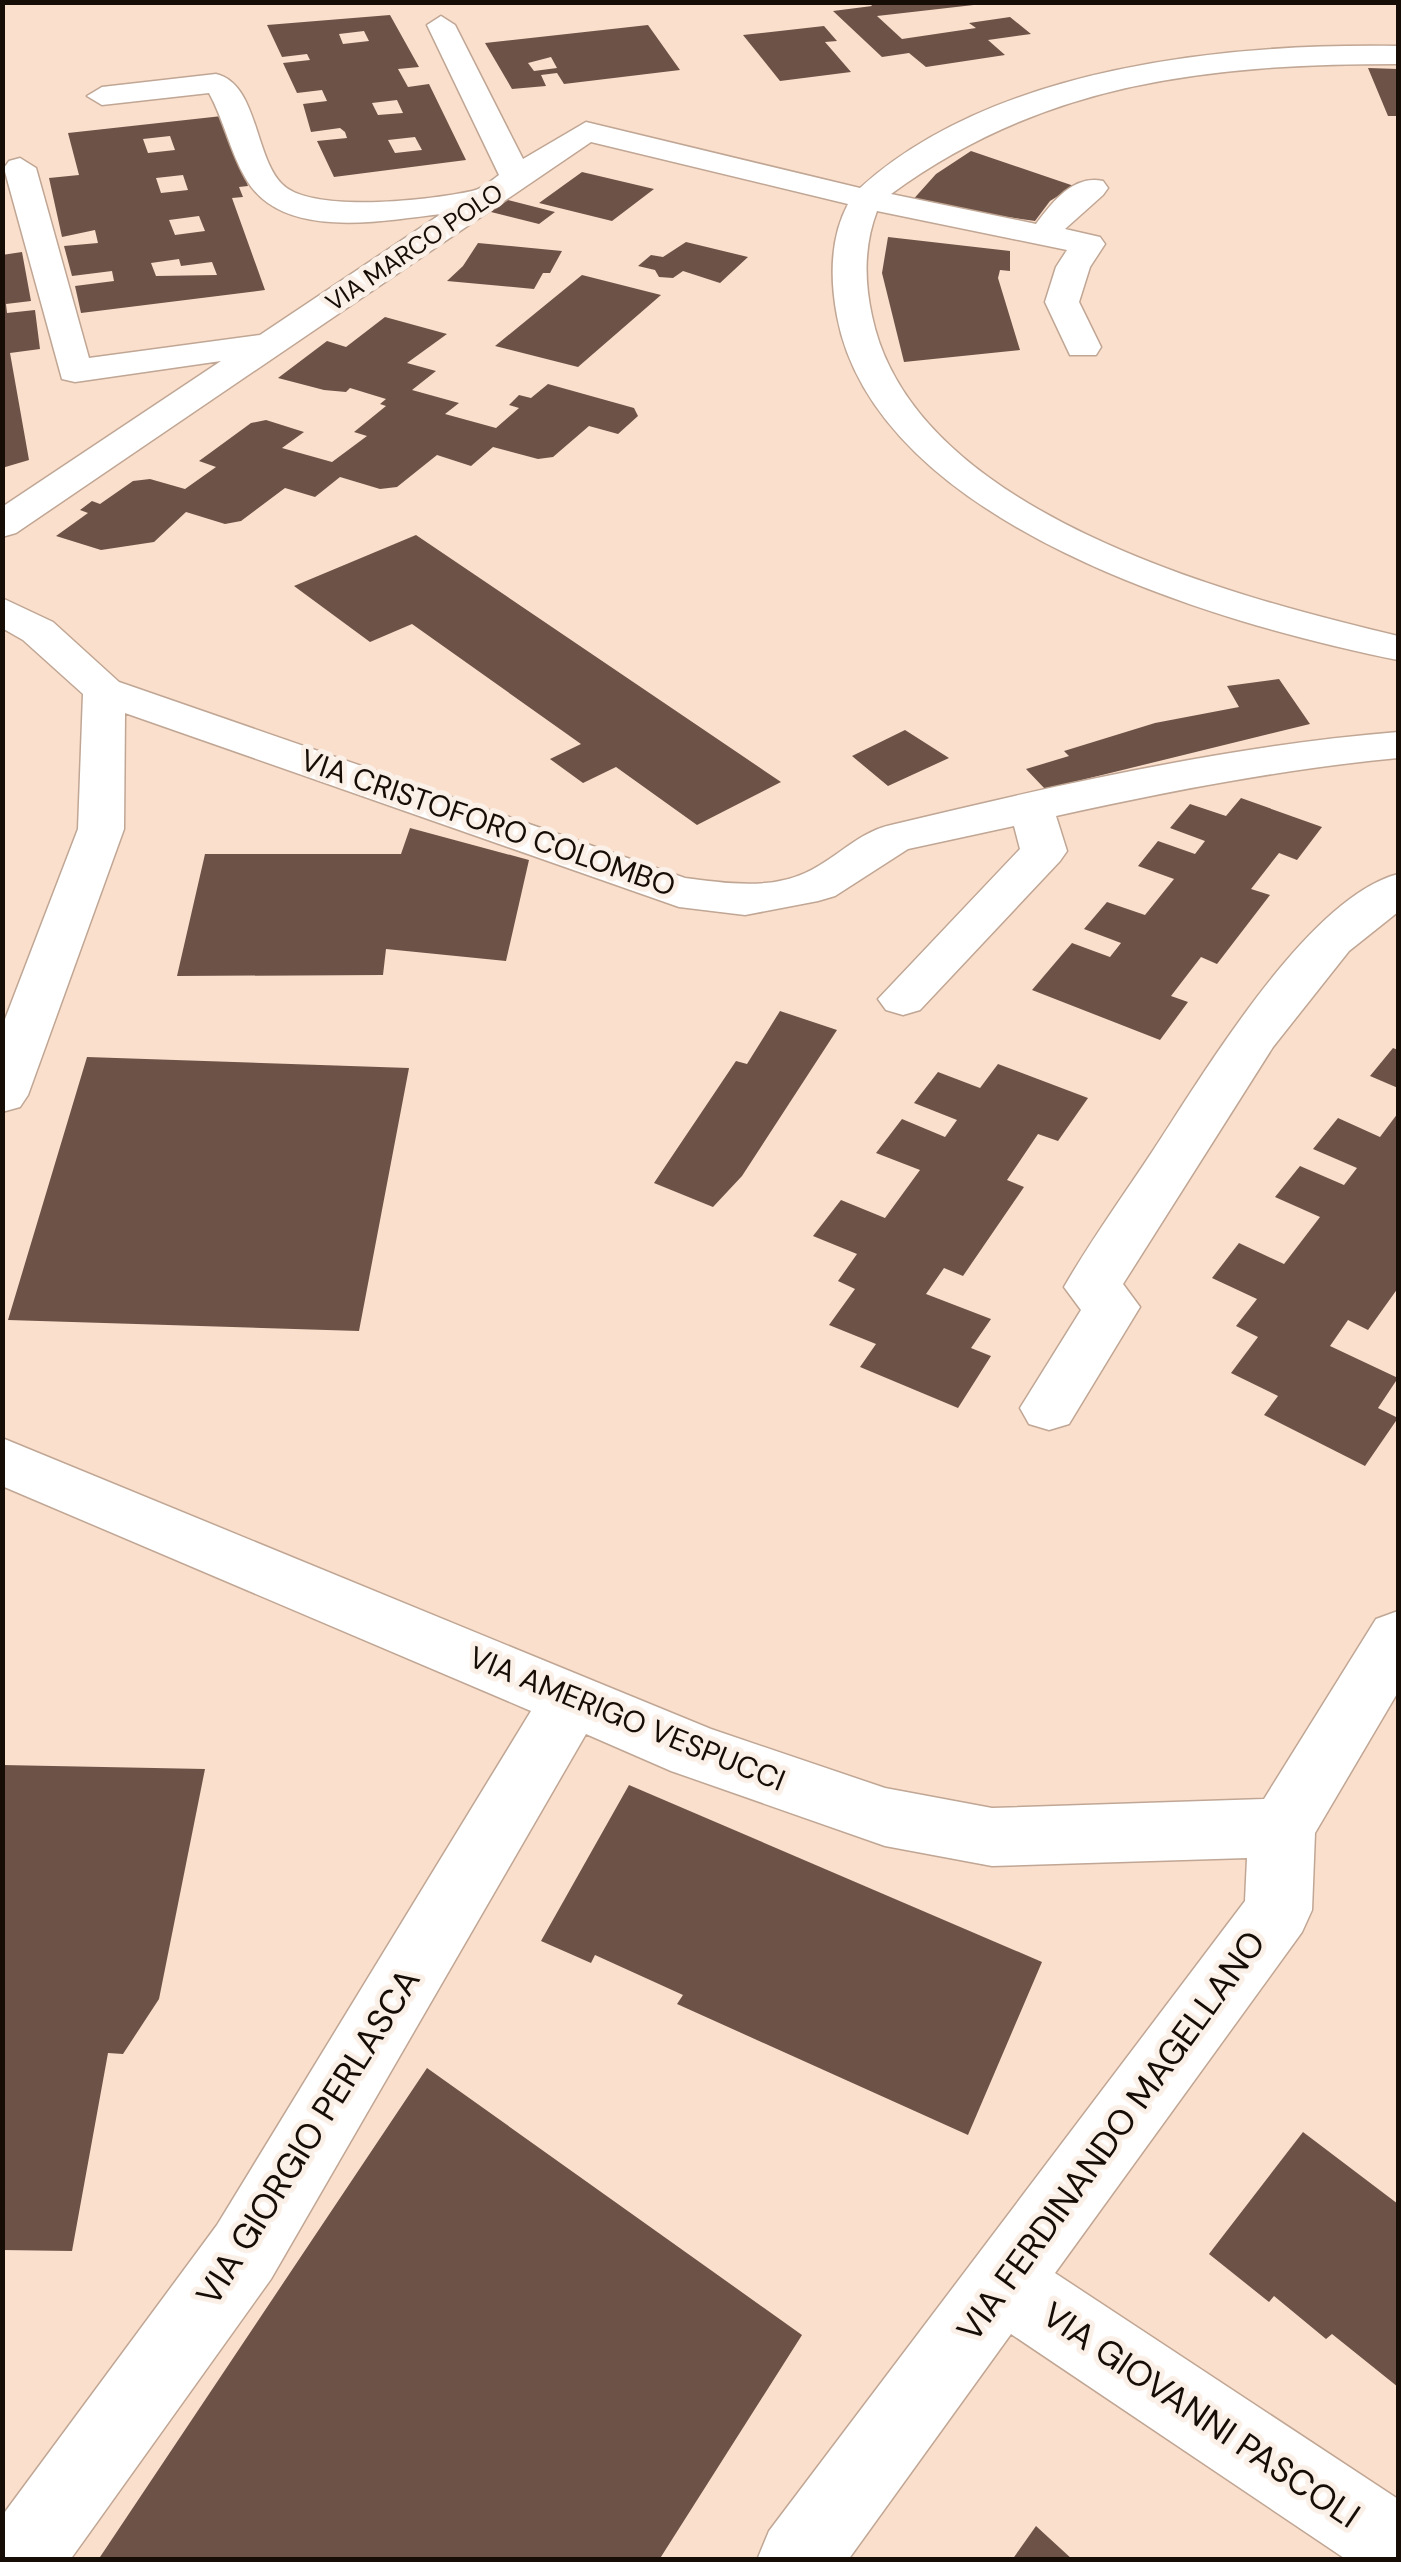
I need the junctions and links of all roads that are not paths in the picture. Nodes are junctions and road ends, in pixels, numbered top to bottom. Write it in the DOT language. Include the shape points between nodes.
graph roads {
  1 [pos="441,25"];
  2 [pos="1398,55"];
  3 [pos="102,96"];
  4 [pos="20,168"];
  5 [pos="516,178"];
  6 [pos="1092,188"];
  7 [pos="866,199"];
  8 [pos="484,200"];
  9 [pos="1046,233"];
  10 [pos="270,344"];
  11 [pos="1083,347"];
  12 [pos="2,524"];
  13 [pos="2,610"];
  14 [pos="1398,648"];
  15 [pos="104,691"];
  16 [pos="1398,746"];
  17 [pos="1031,808"];
  18 [pos="1398,889"];
  19 [pos="903,999"];
  20 [pos="2,1096"];
  21 [pos="1049,1408"];
  22 [pos="2,1461"];
  23 [pos="1398,1637"];
  24 [pos="572,1700"];
  25 [pos="1382,1703"];
  26 [pos="1282,1828"];
  27 [pos="1002,2283"];
  28 [pos="1398,2546"];
  29 [pos="20,2560"];
  30 [pos="798,2560"];
  1 -- 5 [label="street"];
  2 -- 7 [label="street" via="1188,67 1042,100 955,135"];
  3 -- 8 [label="street" via="216,83 270,191 288,206 318,212"];
  4 -- 10 [label="street" via="74,371"];
  5 -- 7 [label="street, VIA MARCO POLO" via="586,131"];
  5 -- 8 [label="street, VIA MARCO POLO"];
  6 -- 9 [label="street"];
  7 -- 9 [label="street, VIA MARCO POLO"];
  7 -- 14 [label="street" via="848,276 858,345 890,403 952,466 1042,525 1172,582 1328,633"];
  8 -- 10 [label="street, VIA MARCO POLO"];
  9 -- 11 [label="street, VIA MARCO POLO" via="1088,244 1062,302"];
  10 -- 12 [label="street, VIA MARCO POLO"];
  13 -- 15 [label="street" via="38,631"];
  15 -- 17 [label="street, VIA CRISTOFORO COLOMBO" via="679,892 744,900 818,886 893,838"];
  15 -- 20 [label="street" via="100,828"];
  16 -- 17 [label="street, VIA CRISTOFORO COLOMBO" via="1216,768"];
  17 -- 19 [label="street" via="1044,850"];
  18 -- 21 [label="street" via="1332,940 1255,1035 1092,1287 1112,1307"];
  22 -- 24 [label="street, VIA AMERIGO VESPUCCI"];
  23 -- 25 [label="street, VIA FERDINANDO MAGELLANO"];
  24 -- 26 [label="street, VIA AMERIGO VESPUCCI" via="694,1751 885,1817 992,1837"];
  24 -- 29 [label="street, VIA GIORGIO PERLASCA" via="244,2252"];
  25 -- 26 [label="street, VIA FERDINANDO MAGELLANO"];
  26 -- 27 [label="street, VIA FERDINANDO MAGELLANO" via="1278,1910"];
  27 -- 28 [label="street, VIA GIOVANNI PASCOLI"];
  27 -- 30 [label="street, VIA FERDINANDO MAGELLANO"];
}
